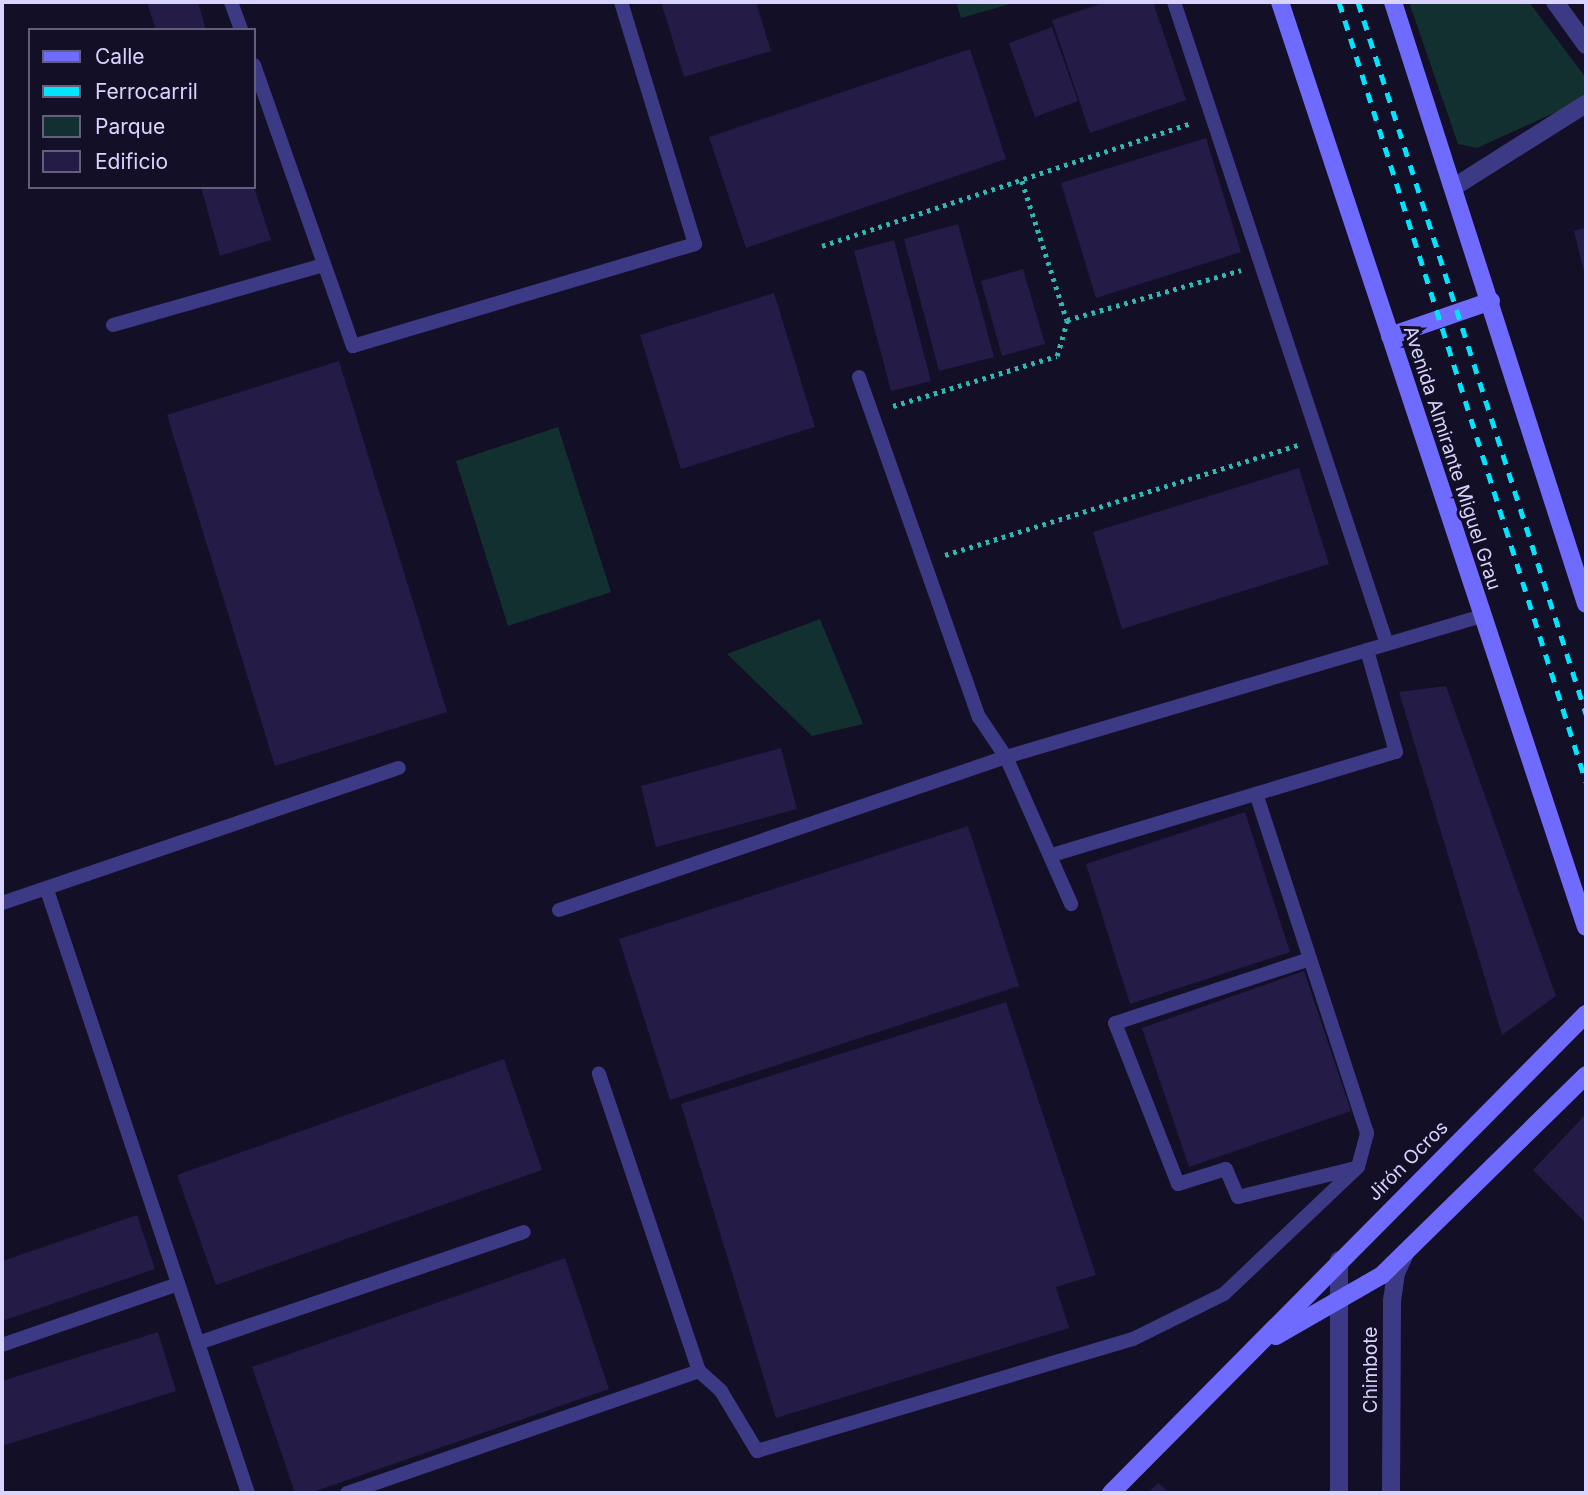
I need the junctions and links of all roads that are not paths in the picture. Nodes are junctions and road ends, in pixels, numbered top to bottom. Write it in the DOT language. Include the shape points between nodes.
graph roads {
  1 [pos="231,2"];
  2 [pos="621,2"];
  3 [pos="1174,2"];
  4 [pos="1280,2"];
  5 [pos="1393,2"];
  6 [pos="1555,2"];
  7 [pos="240,28"];
  8 [pos="1586,45"];
  9 [pos="256,71"];
  10 [pos="1586,104"];
  11 [pos="1454,187"];
  12 [pos="324,265"];
  13 [pos="1491,301"];
  14 [pos="113,325"];
  15 [pos="1390,336"];
  16 [pos="859,377"];
  17 [pos="1586,604"];
  18 [pos="1482,616"];
  19 [pos="1387,644"];
  20 [pos="1367,650"];
  21 [pos="1006,757"];
  22 [pos="399,768"];
  23 [pos="1256,794"];
  24 [pos="1052,855"];
  25 [pos="47,890"];
  26 [pos="2,903"];
  27 [pos="1071,904"];
  28 [pos="559,910"];
  29 [pos="1586,927"];
  30 [pos="1310,959"];
  31 [pos="1586,1014"];
  32 [pos="599,1073"];
  33 [pos="1586,1075"];
  34 [pos="1358,1167"];
  35 [pos="524,1232"];
  36 [pos="1407,1249"];
  37 [pos="1339,1260"];
  38 [pos="178,1284"];
  39 [pos="1339,1303"];
  40 [pos="198,1343"];
  41 [pos="1264,1343"];
  42 [pos="2,1345"];
  43 [pos="699,1371"];
  44 [pos="248,1493"];
  45 [pos="347,1493"];
  46 [pos="1111,1493"];
  47 [pos="1339,1493"];
  48 [pos="1391,1493"];
  1 -- 7 [label="lane"];
  2 -- 12 [label="lane" via="695,244 353,346"];
  3 -- 19 [label="lane"];
  4 -- 15 [label="main road, Avenida Almirante Miguel Grau"];
  5 -- 11 [label="main road"];
  6 -- 8 [label="street"];
  9 -- 12 [label="lane"];
  10 -- 11 [label="street"];
  11 -- 13 [label="main road"];
  12 -- 14 [label="lane"];
  13 -- 15 [label="main road"];
  13 -- 17 [label="main road"];
  15 -- 18 [label="main road, Avenida Almirante Miguel Grau"];
  16 -- 21 [label="lane" via="979,717"];
  18 -- 19 [label="lane"];
  18 -- 29 [label="main road, Avenida Almirante Miguel Grau"];
  19 -- 20 [label="lane"];
  20 -- 21 [label="lane"];
  20 -- 23 [label="lane" via="1396,752"];
  21 -- 24 [label="lane"];
  21 -- 28 [label="lane"];
  22 -- 25 [label="lane"];
  23 -- 24 [label="lane"];
  23 -- 30 [label="lane"];
  24 -- 27 [label="lane"];
  25 -- 26 [label="lane"];
  25 -- 38 [label="lane"];
  30 -- 34 [label="lane" via="1367,1133"];
  30 -- 34 [label="lane" via="1115,1023 1178,1184 1226,1169 1238,1197"];
  31 -- 37 [label="main road, Jirón Ocros"];
  32 -- 43 [label="lane"];
  33 -- 36 [label="main road, Jirón Ocros"];
  34 -- 43 [label="lane" via="1224,1294 1133,1339 757,1451 721,1391"];
  35 -- 40 [label="lane"];
  36 -- 39 [label="main road, Jirón Ocros" via="1382,1275"];
  36 -- 48 [label="street, Chimbote" via="1396,1272 1392,1301"];
  37 -- 39 [label="street, Chimbote"];
  37 -- 41 [label="main road, Jirón Ocros"];
  38 -- 40 [label="lane"];
  38 -- 42 [label="lane"];
  39 -- 41 [label="main road, Jirón Ocros"];
  39 -- 47 [label="street, Chimbote"];
  40 -- 44 [label="lane"];
  41 -- 46 [label="main road, Jirón Ocros"];
  43 -- 45 [label="lane"];
}
